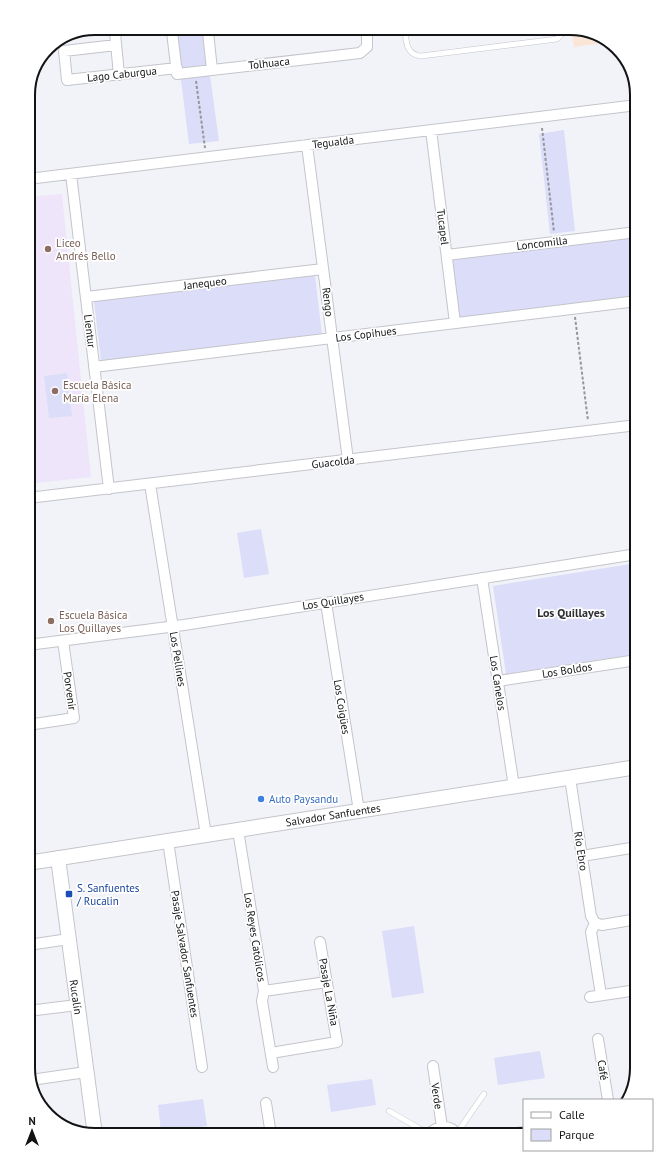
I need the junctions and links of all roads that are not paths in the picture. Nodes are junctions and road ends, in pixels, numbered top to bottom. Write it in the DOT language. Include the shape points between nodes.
graph roads {
  1 [pos="115,35"];
  2 [pos="172,35"];
  3 [pos="208,35"];
  4 [pos="368,35"];
  5 [pos="406,35"];
  6 [pos="561,35"];
  7 [pos="116,45"];
  8 [pos="177,68"];
  9 [pos="212,70"];
  10 [pos="119,75"];
  11 [pos="630,106"];
  12 [pos="431,130"];
  13 [pos="307,145"];
  14 [pos="71,174"];
  15 [pos="35,178"];
  16 [pos="630,233"];
  17 [pos="446,255"];
  18 [pos="323,268"];
  19 [pos="86,297"];
  20 [pos="630,302"];
  21 [pos="455,323"];
  22 [pos="332,338"];
  23 [pos="94,367"];
  24 [pos="630,426"];
  25 [pos="348,460"];
  26 [pos="150,484"];
  27 [pos="109,489"];
  28 [pos="35,497"];
  29 [pos="630,555"];
  30 [pos="482,578"];
  31 [pos="326,603"];
  32 [pos="173,626"];
  33 [pos="63,641"];
  34 [pos="35,644"];
  35 [pos="630,661"];
  36 [pos="498,681"];
  37 [pos="35,724"];
  38 [pos="630,768"];
  39 [pos="570,778"];
  40 [pos="514,787"];
  41 [pos="359,811"];
  42 [pos="238,830"];
  43 [pos="206,835"];
  44 [pos="168,841"];
  45 [pos="630,849"];
  46 [pos="582,856"];
  47 [pos="58,858"];
  48 [pos="35,862"];
  49 [pos="630,920"];
  50 [pos="595,923"];
  51 [pos="69,939"];
  52 [pos="320,942"];
  53 [pos="35,943"];
  54 [pos="327,982"];
  55 [pos="264,991"];
  56 [pos="630,991"];
  57 [pos="601,995"];
  58 [pos="590,997"];
  59 [pos="77,1005"];
  60 [pos="35,1011"];
  61 [pos="598,1039"];
  62 [pos="271,1054"];
  63 [pos="433,1066"];
  64 [pos="273,1067"];
  65 [pos="202,1068"];
  66 [pos="86,1072"];
  67 [pos="36,1079"];
  68 [pos="484,1094"];
  69 [pos="608,1099"];
  70 [pos="266,1103"];
  71 [pos="389,1111"];
  72 [pos="442,1127"];
  73 [pos="94,1128"];
  74 [pos="270,1128"];
  75 [pos="417,1128"];
  76 [pos="437,1128"];
  77 [pos="449,1128"];
  78 [pos="462,1128"];
  1 -- 7 [label="street"];
  2 -- 8 [label="street"];
  3 -- 9 [label="street"];
  4 -- 9 [label="street, Tolhuaca" via="369,43 365,50 357,54"];
  5 -- 6 [label="lane" via="409,50 414,55 421,56 557,39"];
  7 -- 10 [label="street"];
  7 -- 10 [label="street, Lago Caburgua" via="64,51 67,80"];
  8 -- 9 [label="street, Tolhuaca" via="177,74"];
  8 -- 10 [label="street, Lago Caburgua"];
  11 -- 12 [label="street, Tegualda"];
  12 -- 13 [label="street, Tegualda"];
  12 -- 17 [label="street, Tucapel"];
  13 -- 14 [label="street, Tegualda"];
  13 -- 18 [label="street, Rengo"];
  14 -- 15 [label="street, Tegualda"];
  14 -- 19 [label="street, Lientur"];
  16 -- 17 [label="street, Loncomilla"];
  17 -- 21 [label="street, Tucapel"];
  18 -- 19 [label="street, Janequeo"];
  18 -- 22 [label="street, Rengo"];
  19 -- 23 [label="street, Lientur"];
  20 -- 21 [label="street, Los Copihues"];
  21 -- 22 [label="street, Los Copihues"];
  22 -- 23 [label="street, Los Copihues"];
  22 -- 25 [label="street, Rengo"];
  23 -- 27 [label="street, Lientur"];
  24 -- 25 [label="street, Guacolda"];
  25 -- 26 [label="street, Guacolda"];
  26 -- 27 [label="street, Guacolda"];
  26 -- 32 [label="street, Los Pellines"];
  27 -- 28 [label="street, Guacolda"];
  29 -- 30 [label="street, Los Quillayes"];
  30 -- 31 [label="street, Los Quillayes"];
  30 -- 36 [label="street, Los Canelos"];
  31 -- 32 [label="street, Los Quillayes"];
  31 -- 41 [label="street, Los Coigües"];
  32 -- 33 [label="street, Los Quillayes"];
  32 -- 43 [label="street, Los Pellines"];
  33 -- 34 [label="street, Los Quillayes"];
  33 -- 37 [label="street, Porvenir" via="74,718"];
  35 -- 36 [label="street, Los Boldos"];
  36 -- 40 [label="street, Los Canelos"];
  38 -- 39 [label="street, Salvador Sanfuentes"];
  39 -- 40 [label="street, Salvador Sanfuentes"];
  39 -- 46 [label="street, Río Ebro"];
  40 -- 41 [label="street, Salvador Sanfuentes"];
  41 -- 42 [label="street, Salvador Sanfuentes"];
  42 -- 43 [label="street, Salvador Sanfuentes"];
  42 -- 55 [label="street, Los Reyes Católicos"];
  43 -- 44 [label="street, Salvador Sanfuentes"];
  44 -- 47 [label="street, Salvador Sanfuentes"];
  44 -- 65 [label="street, Pasaje Salvador Sanfuentes"];
  45 -- 46 [label="street"];
  46 -- 50 [label="street, Río Ebro" via="591,916"];
  47 -- 48 [label="street, Salvador Sanfuentes"];
  47 -- 51 [label="street, Rucalín"];
  49 -- 50 [label="street" via="602,925"];
  50 -- 57 [label="street" via="591,932"];
  51 -- 53 [label="street"];
  51 -- 59 [label="street, Rucalín"];
  52 -- 54 [label="street, Pasaje La Niña"];
  54 -- 55 [label="street"];
  54 -- 62 [label="street, Pasaje La Niña" via="337,1042"];
  55 -- 62 [label="street, Los Reyes Católicos" via="262,1001"];
  56 -- 57 [label="street"];
  57 -- 58 [label="street"];
  59 -- 60 [label="street"];
  59 -- 66 [label="street, Rucalín"];
  61 -- 69 [label="street, Café"];
  62 -- 64 [label="street, Los Reyes Católicos"];
  63 -- 72 [label="street, Verde"];
  66 -- 67 [label="street"];
  66 -- 73 [label="street, Rucalín"];
  68 -- 78 [label="lane"];
  70 -- 74 [label="street"];
  71 -- 75 [label="lane"];
  72 -- 76 [label="street"];
  72 -- 77 [label="street"];
}
